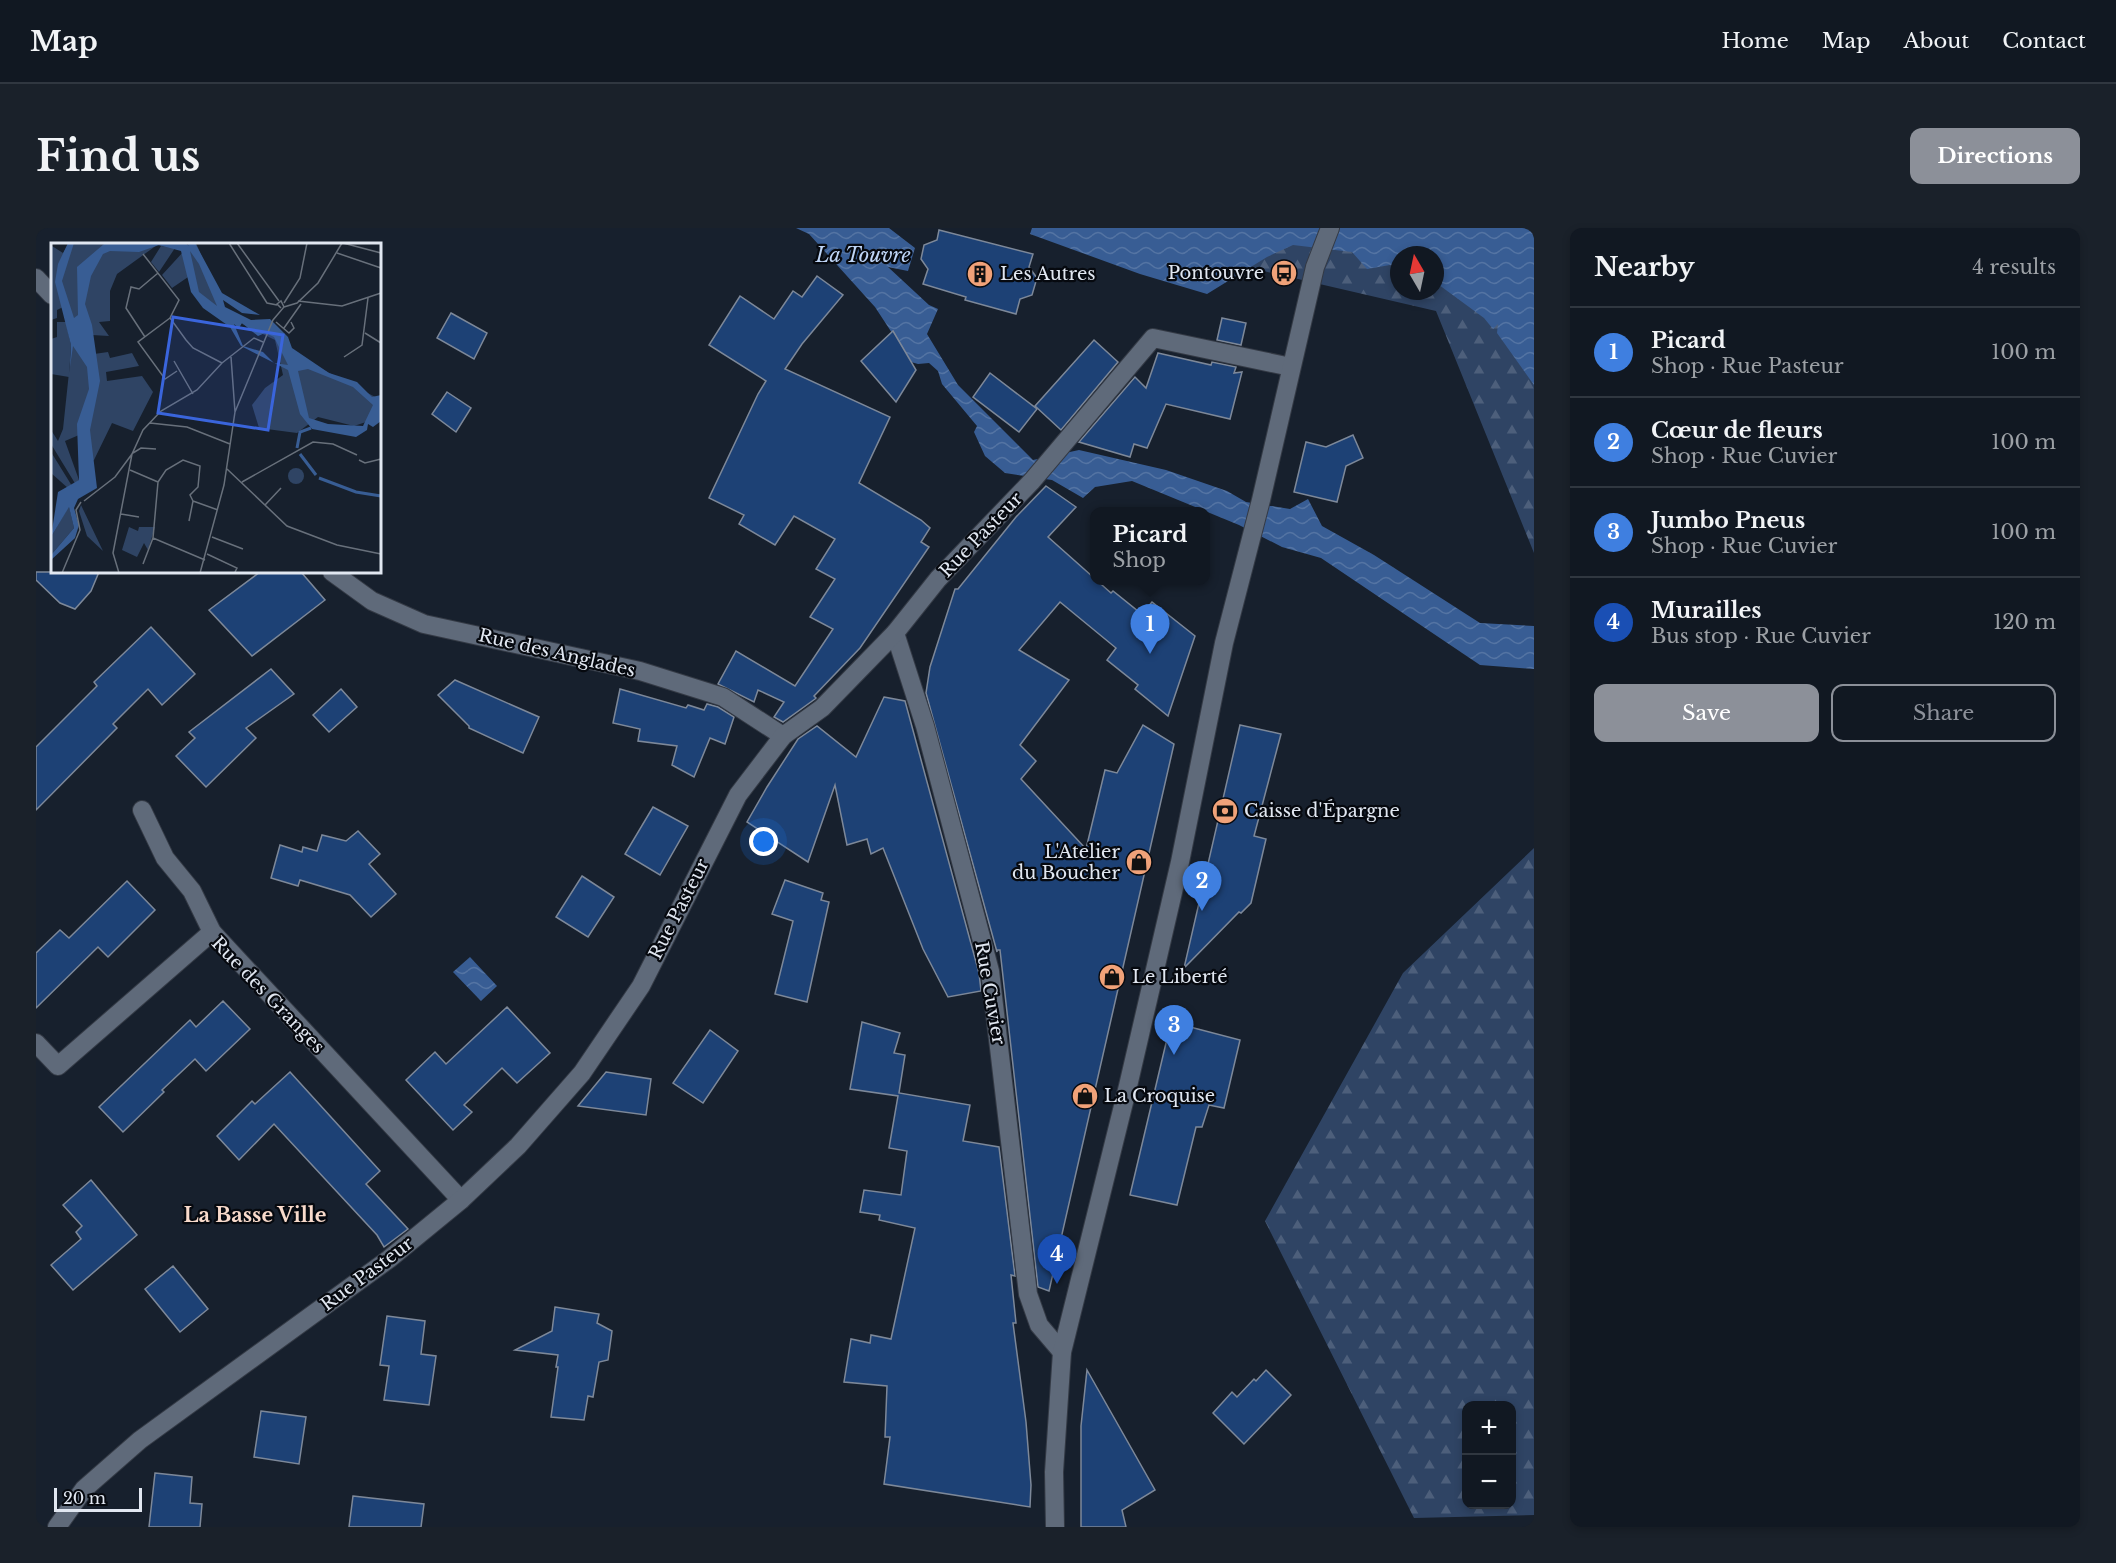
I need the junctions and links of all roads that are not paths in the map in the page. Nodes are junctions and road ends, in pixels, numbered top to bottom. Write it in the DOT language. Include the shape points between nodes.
graph roads {
  1 [pos="1316,228"];
  2 [pos="1330,228"];
  3 [pos="1315,267"];
  4 [pos="36,278"];
  5 [pos="51,294"];
  6 [pos="1290,367"];
  7 [pos="333,573"];
  8 [pos="895,633"];
  9 [pos="783,736"];
  10 [pos="142,810"];
  11 [pos="212,932"];
  12 [pos="36,1043"];
  13 [pos="461,1200"];
  14 [pos="1062,1352"];
  15 [pos="57,1527"];
  16 [pos="1055,1527"];
  1 -- 3 [label="street"];
  2 -- 3 [label="street"];
  3 -- 6 [label="street"];
  4 -- 5 [label="street"];
  6 -- 8 [label="street, Rue Pasteur" via="1153,338 1032,481 938,579"];
  6 -- 14 [label="street" via="1224,643 1170,907"];
  7 -- 9 [label="street, Rue des Anglades" via="372,601 424,624 640,671 712,693"];
  8 -- 9 [label="street, Rue Pasteur" via="822,708"];
  8 -- 14 [label="street, Rue Cuvier" via="990,971 1028,1294 1039,1325"];
  9 -- 13 [label="street, Rue Pasteur" via="738,795 640,986 582,1073 518,1146"];
  10 -- 11 [label="street" via="165,858 192,891"];
  11 -- 12 [label="street, Rue des Granges" via="58,1066"];
  11 -- 13 [label="street, Rue des Granges"];
  13 -- 15 [label="street, Rue Pasteur" via="389,1258 140,1440 84,1489"];
  14 -- 16 [label="street" via="1053,1472"];
}
